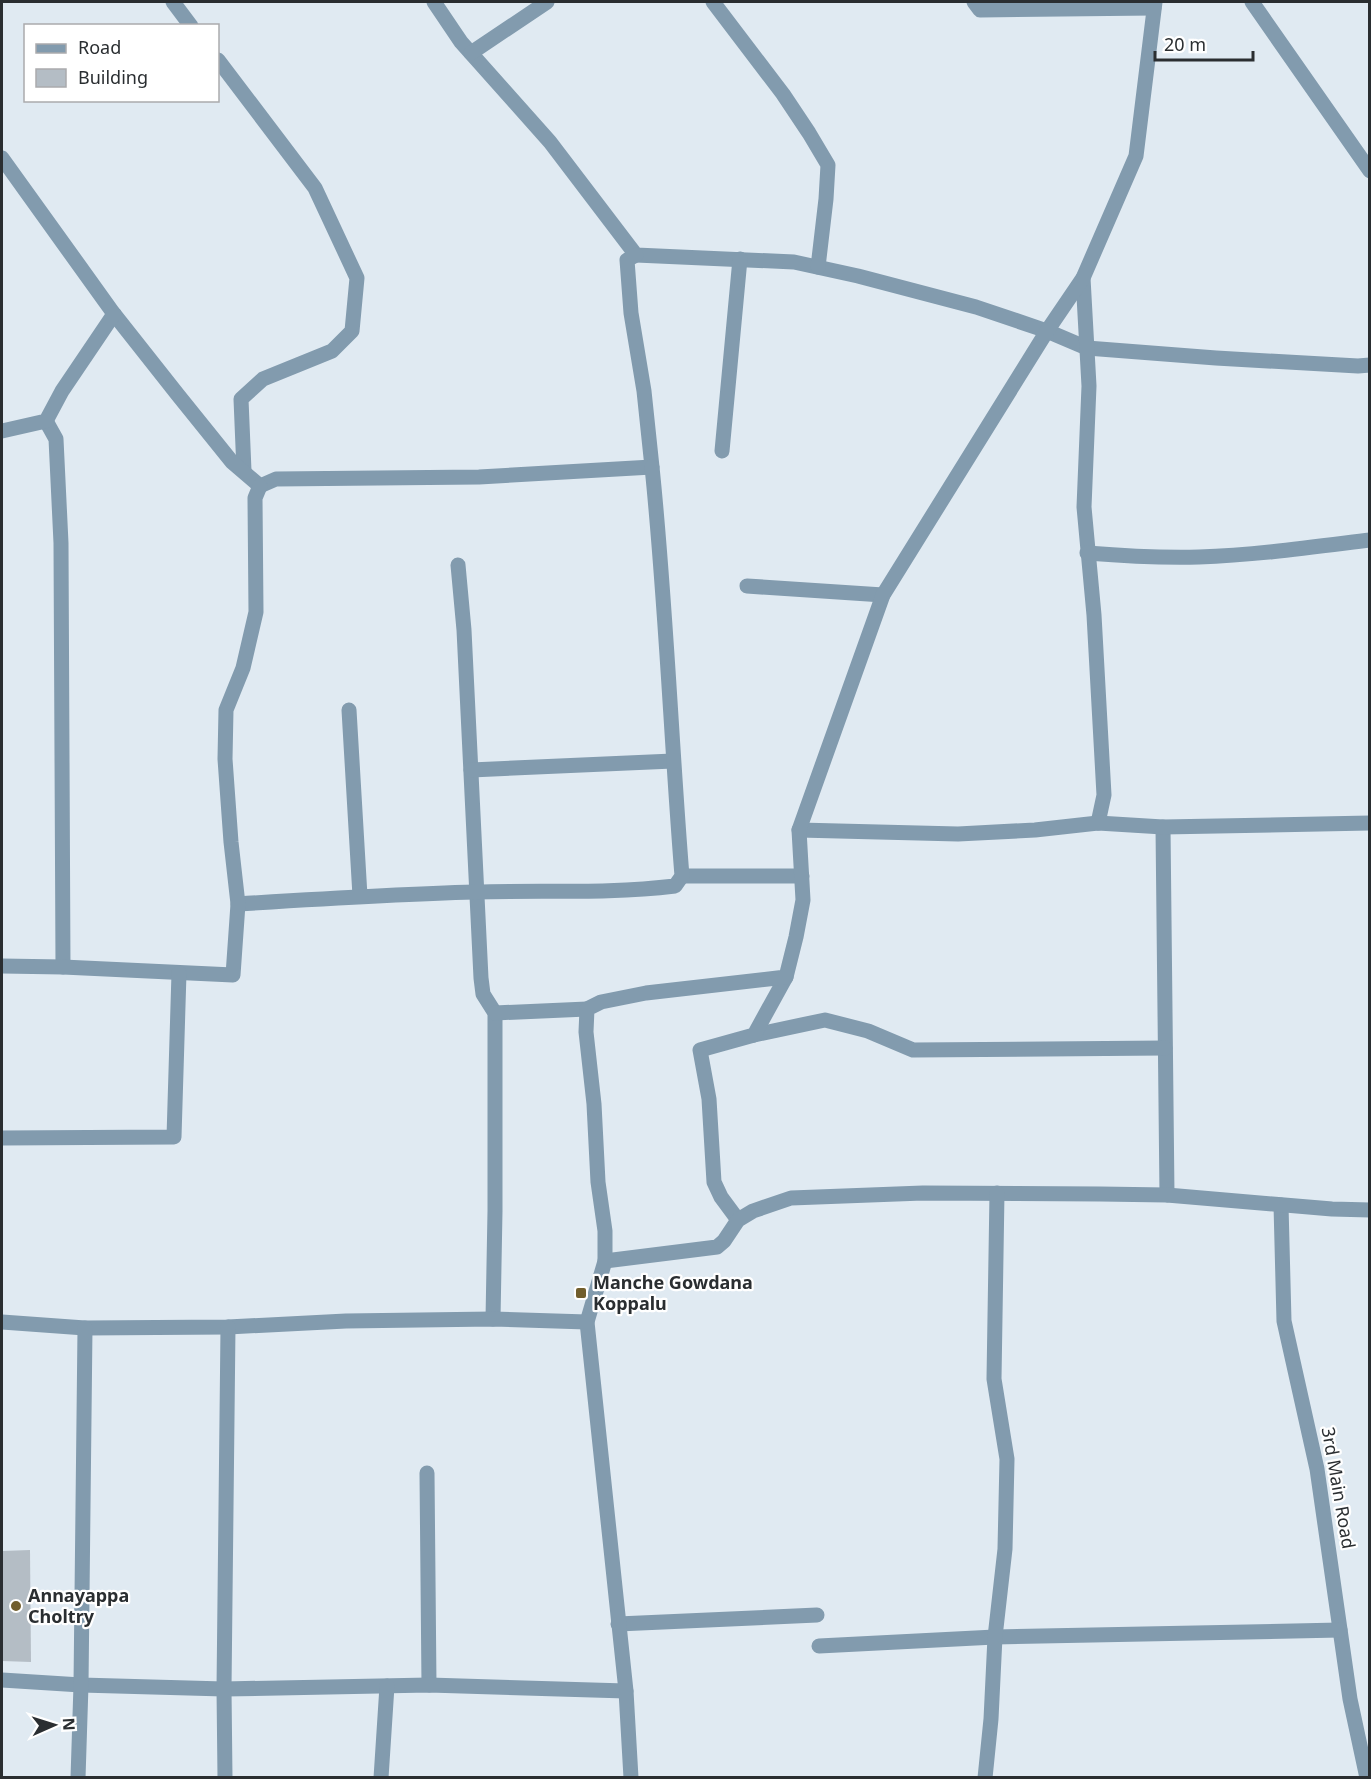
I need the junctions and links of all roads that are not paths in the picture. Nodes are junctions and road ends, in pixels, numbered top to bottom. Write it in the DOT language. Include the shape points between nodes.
graph roads {
  1 [pos="173,2"];
  2 [pos="434,2"];
  3 [pos="547,2"];
  4 [pos="713,2"];
  5 [pos="975,2"];
  6 [pos="1252,2"];
  7 [pos="1155,5"];
  8 [pos="190,24"];
  9 [pos="471,53"];
  10 [pos="219,61"];
  11 [pos="2,158"];
  12 [pos="1370,171"];
  13 [pos="636,255"];
  14 [pos="740,259"];
  15 [pos="818,267"];
  16 [pos="1083,278"];
  17 [pos="114,314"];
  18 [pos="1047,332"];
  19 [pos="1087,348"];
  20 [pos="1370,365"];
  21 [pos="46,421"];
  22 [pos="2,431"];
  23 [pos="722,451"];
  24 [pos="652,467"];
  25 [pos="244,471"];
  26 [pos="260,486"];
  27 [pos="1370,540"];
  28 [pos="1087,553"];
  29 [pos="458,565"];
  30 [pos="747,586"];
  31 [pos="883,595"];
  32 [pos="349,710"];
  33 [pos="673,761"];
  34 [pos="471,770"];
  35 [pos="1098,823"];
  36 [pos="1370,823"];
  37 [pos="1163,827"];
  38 [pos="799,830"];
  39 [pos="682,876"];
  40 [pos="802,876"];
  41 [pos="476,892"];
  42 [pos="360,896"];
  43 [pos="238,904"];
  44 [pos="2,966"];
  45 [pos="63,967"];
  46 [pos="179,973"];
  47 [pos="786,977"];
  48 [pos="587,1009"];
  49 [pos="495,1013"];
  50 [pos="754,1035"];
  51 [pos="1165,1047"];
  52 [pos="2,1138"];
  53 [pos="997,1193"];
  54 [pos="1167,1195"];
  55 [pos="1281,1205"];
  56 [pos="1370,1210"];
  57 [pos="738,1221"];
  58 [pos="605,1261"];
  59 [pos="493,1319"];
  60 [pos="2,1322"];
  61 [pos="587,1322"];
  62 [pos="228,1327"];
  63 [pos="85,1328"];
  64 [pos="427,1473"];
  65 [pos="817,1615"];
  66 [pos="618,1624"];
  67 [pos="1340,1630"];
  68 [pos="995,1637"];
  69 [pos="819,1646"];
  70 [pos="2,1680"];
  71 [pos="81,1685"];
  72 [pos="429,1685"];
  73 [pos="387,1686"];
  74 [pos="224,1689"];
  75 [pos="626,1691"];
  76 [pos="78,1778"];
  77 [pos="225,1778"];
  78 [pos="381,1778"];
  79 [pos="631,1778"];
  80 [pos="985,1778"];
  81 [pos="1367,1778"];
  1 -- 8 [label="street"];
  2 -- 9 [label="street"];
  3 -- 9 [label="street"];
  4 -- 15 [label="street" via="783,94 828,165"];
  5 -- 7 [label="street" via="980,9"];
  6 -- 12 [label="street"];
  7 -- 16 [label="street" via="1136,156"];
  9 -- 13 [label="street" via="550,142"];
  10 -- 25 [label="street" via="315,188 357,278 352,331 332,351 263,379 241,399"];
  11 -- 17 [label="street"];
  13 -- 14 [label="street"];
  13 -- 24 [label="street" via="627,260 631,313"];
  14 -- 15 [label="street"];
  14 -- 23 [label="street"];
  15 -- 18 [label="street" via="976,307"];
  16 -- 18 [label="street"];
  16 -- 19 [label="street"];
  17 -- 21 [label="street"];
  17 -- 25 [label="street" via="232,462"];
  18 -- 19 [label="street"];
  18 -- 31 [label="street"];
  19 -- 20 [label="street"];
  19 -- 28 [label="street"];
  21 -- 22 [label="street"];
  21 -- 45 [label="street" via="56,439 61,543"];
  24 -- 26 [label="street" via="479,477 276,478"];
  24 -- 33 [label="street"];
  25 -- 26 [label="street"];
  26 -- 43 [label="street" via="255,498 256,612 243,668 226,710 225,759"];
  27 -- 28 [label="street" via="1199,557"];
  28 -- 35 [label="street" via="1104,795"];
  29 -- 34 [label="street"];
  30 -- 31 [label="street"];
  31 -- 38 [label="street"];
  32 -- 42 [label="street"];
  33 -- 34 [label="street"];
  33 -- 39 [label="street"];
  34 -- 41 [label="street"];
  35 -- 37 [label="street"];
  35 -- 38 [label="street" via="958,834"];
  36 -- 37 [label="street"];
  37 -- 51 [label="street"];
  38 -- 40 [label="street"];
  39 -- 40 [label="street"];
  39 -- 41 [label="street" via="675,886 646,889"];
  40 -- 47 [label="street" via="803,900"];
  41 -- 42 [label="street"];
  41 -- 49 [label="street" via="483,994"];
  42 -- 43 [label="street"];
  43 -- 46 [label="street" via="233,975"];
  44 -- 45 [label="street"];
  45 -- 46 [label="street"];
  46 -- 52 [label="street" via="174,1137"];
  47 -- 48 [label="street" via="646,993 601,1002"];
  47 -- 50 [label="street"];
  48 -- 49 [label="street"];
  48 -- 58 [label="street"];
  49 -- 59 [label="street"];
  50 -- 51 [label="street" via="825,1020 868,1031 913,1050"];
  50 -- 57 [label="street" via="700,1050 709,1100 714,1182"];
  51 -- 54 [label="street"];
  53 -- 54 [label="street"];
  53 -- 57 [label="street" via="791,1198 753,1211"];
  53 -- 68 [label="street" via="994,1379 1007,1459 1005,1549"];
  54 -- 55 [label="street"];
  55 -- 56 [label="street"];
  55 -- 67 [label="street, 3rd Main Road" via="1284,1321 1317,1469"];
  57 -- 58 [label="street" via="717,1247"];
  58 -- 61 [label="street"];
  59 -- 61 [label="street"];
  59 -- 62 [label="street"];
  60 -- 63 [label="street"];
  61 -- 66 [label="street"];
  62 -- 63 [label="street"];
  62 -- 74 [label="street"];
  63 -- 71 [label="street"];
  64 -- 72 [label="street"];
  65 -- 66 [label="street"];
  66 -- 75 [label="street"];
  67 -- 68 [label="street"];
  67 -- 81 [label="street, 3rd Main Road"];
  68 -- 69 [label="street"];
  68 -- 80 [label="street"];
  70 -- 71 [label="street"];
  71 -- 74 [label="street"];
  71 -- 76 [label="street"];
  72 -- 73 [label="street"];
  72 -- 75 [label="street"];
  73 -- 74 [label="street"];
  73 -- 78 [label="street"];
  74 -- 77 [label="street"];
  75 -- 79 [label="street"];
}
